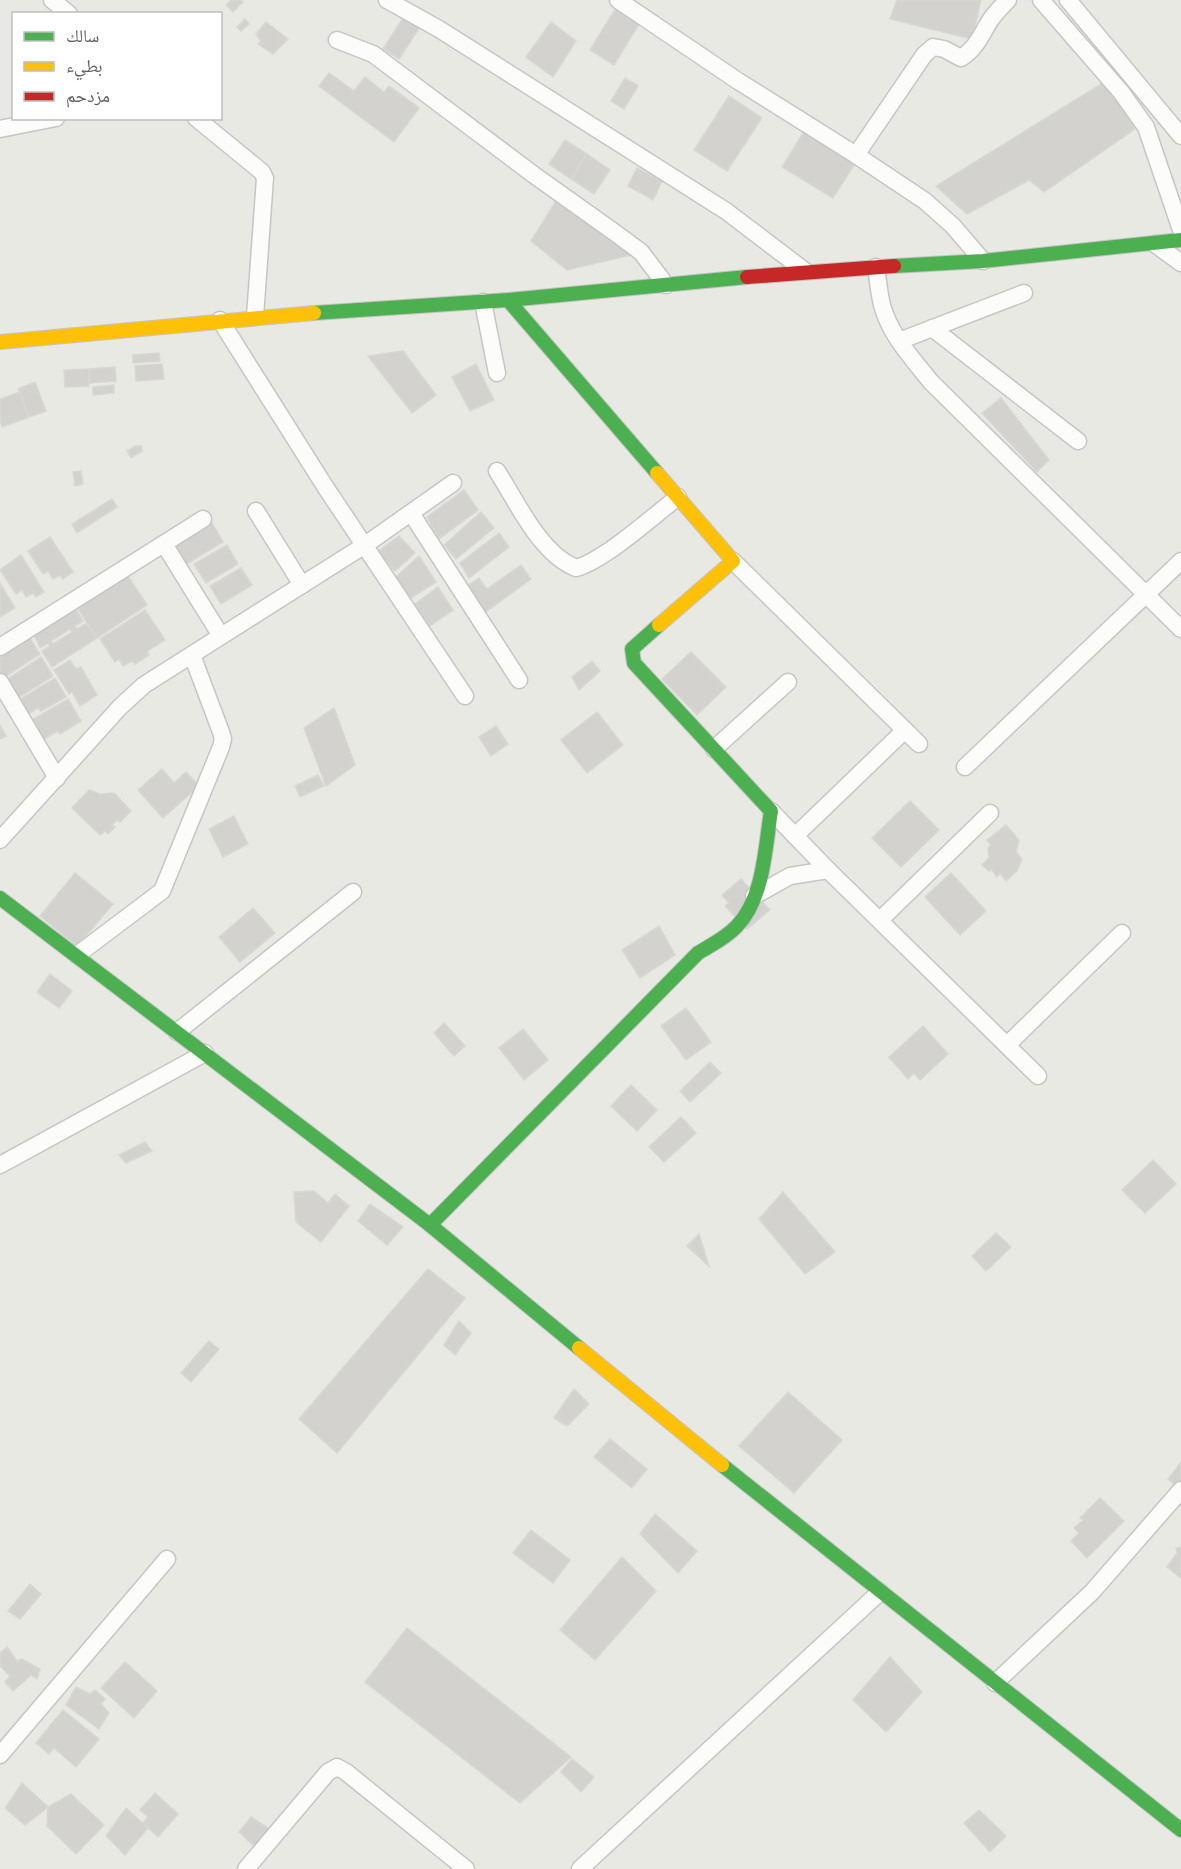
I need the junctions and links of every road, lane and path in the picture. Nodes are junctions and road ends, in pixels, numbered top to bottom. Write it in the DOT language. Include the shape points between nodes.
graph roads {
  1 [pos="52,0"];
  2 [pos="387,0"];
  3 [pos="618,0"];
  4 [pos="1008,0"];
  5 [pos="1041,0"];
  6 [pos="1068,0"];
  7 [pos="67,12"];
  8 [pos="337,40"];
  9 [pos="46,120"];
  10 [pos="198,120"];
  11 [pos="0,129"];
  12 [pos="1181,136"];
  13 [pos="856,155"];
  14 [pos="1181,230"];
  15 [pos="1181,240"];
  16 [pos="1155,244"];
  17 [pos="983,261"];
  18 [pos="1181,264"];
  19 [pos="876,267"];
  20 [pos="805,271"];
  21 [pos="666,285"];
  22 [pos="1024,293"];
  23 [pos="508,300"];
  24 [pos="483,302"];
  25 [pos="255,316"];
  26 [pos="220,320"];
  27 [pos="932,328"];
  28 [pos="899,341"];
  29 [pos="0,342"];
  30 [pos="497,373"];
  31 [pos="1078,441"];
  32 [pos="497,471"];
  33 [pos="453,483"];
  34 [pos="678,497"];
  35 [pos="256,511"];
  36 [pos="411,513"];
  37 [pos="203,519"];
  38 [pos="164,544"];
  39 [pos="365,545"];
  40 [pos="733,561"];
  41 [pos="1181,561"];
  42 [pos="302,585"];
  43 [pos="1146,595"];
  44 [pos="1181,629"];
  45 [pos="221,636"];
  46 [pos="0,646"];
  47 [pos="192,655"];
  48 [pos="519,680"];
  49 [pos="0,682"];
  50 [pos="788,682"];
  51 [pos="465,696"];
  52 [pos="905,730"];
  53 [pos="919,744"];
  54 [pos="714,749"];
  55 [pos="965,766"];
  56 [pos="57,778"];
  57 [pos="771,811"];
  58 [pos="990,813"];
  59 [pos="795,836"];
  60 [pos="0,840"];
  61 [pos="828,870"];
  62 [pos="353,892"];
  63 [pos="754,896"];
  64 [pos="0,898"];
  65 [pos="880,920"];
  66 [pos="1122,933"];
  67 [pos="77,955"];
  68 [pos="177,1032"];
  69 [pos="1007,1045"];
  70 [pos="205,1053"];
  71 [pos="1038,1076"];
  72 [pos="0,1165"];
  73 [pos="430,1225"];
  74 [pos="1181,1490"];
  75 [pos="167,1559"];
  76 [pos="880,1592"];
  77 [pos="995,1683"];
  78 [pos="0,1755"];
  79 [pos="1180,1826"];
  80 [pos="246,1869"];
  81 [pos="466,1869"];
  82 [pos="580,1869"];
  1 -- 7 [label="street"];
  2 -- 20 [label="street" via="726,211"];
  3 -- 13 [label="street"];
  4 -- 13 [label="street" via="969,53 961,57 933,47 924,55"];
  5 -- 14 [label="street" via="1146,127"];
  6 -- 12 [label="street"];
  8 -- 21 [label="street" via="373,54 614,232 640,252"];
  9 -- 11 [label="street"];
  10 -- 25 [label="street" via="265,178"];
  13 -- 17 [label="street" via="925,201"];
  15 -- 16 [label="street"];
  16 -- 17 [label="street"];
  16 -- 18 [label="street"];
  17 -- 19 [label="street"];
  19 -- 20 [label="street"];
  19 -- 28 [label="street" via="882,305"];
  20 -- 21 [label="street"];
  21 -- 23 [label="street"];
  22 -- 27 [label="street"];
  23 -- 24 [label="street"];
  23 -- 34 [label="street"];
  24 -- 25 [label="street"];
  24 -- 30 [label="street"];
  25 -- 26 [label="street"];
  26 -- 29 [label="street"];
  26 -- 39 [label="street"];
  27 -- 28 [label="street"];
  27 -- 31 [label="street"];
  28 -- 43 [label="street" via="932,382"];
  32 -- 34 [label="street" via="545,546 576,568 602,555"];
  33 -- 36 [label="street"];
  34 -- 40 [label="street"];
  35 -- 42 [label="street"];
  36 -- 39 [label="street"];
  36 -- 48 [label="street"];
  37 -- 38 [label="street"];
  38 -- 45 [label="street"];
  38 -- 46 [label="street"];
  39 -- 42 [label="street"];
  39 -- 51 [label="street"];
  40 -- 52 [label="street"];
  40 -- 54 [label="street" via="632,649 634,663"];
  41 -- 43 [label="street"];
  42 -- 45 [label="street"];
  43 -- 44 [label="street"];
  43 -- 55 [label="street"];
  45 -- 47 [label="street"];
  47 -- 56 [label="street" via="131,696"];
  47 -- 67 [label="street" via="221,732 221,747 162,891"];
  49 -- 56 [label="street"];
  50 -- 54 [label="street"];
  52 -- 53 [label="street"];
  52 -- 59 [label="street"];
  54 -- 57 [label="street"];
  56 -- 60 [label="street"];
  57 -- 59 [label="street"];
  57 -- 63 [label="street"];
  58 -- 65 [label="street"];
  59 -- 61 [label="street"];
  61 -- 63 [label="street" via="790,876"];
  61 -- 65 [label="street"];
  62 -- 68 [label="street"];
  63 -- 73 [label="street" via="744,918 725,937 698,953"];
  64 -- 67 [label="street"];
  65 -- 69 [label="street"];
  66 -- 69 [label="street"];
  67 -- 68 [label="street"];
  68 -- 70 [label="street"];
  69 -- 71 [label="street"];
  70 -- 72 [label="street"];
  70 -- 73 [label="street"];
  73 -- 76 [label="street"];
  74 -- 77 [label="street" via="1092,1592"];
  75 -- 78 [label="street"];
  76 -- 77 [label="street"];
  76 -- 82 [label="street"];
  77 -- 79 [label="street"];
  80 -- 81 [label="street" via="328,1772 338,1767"];
}
